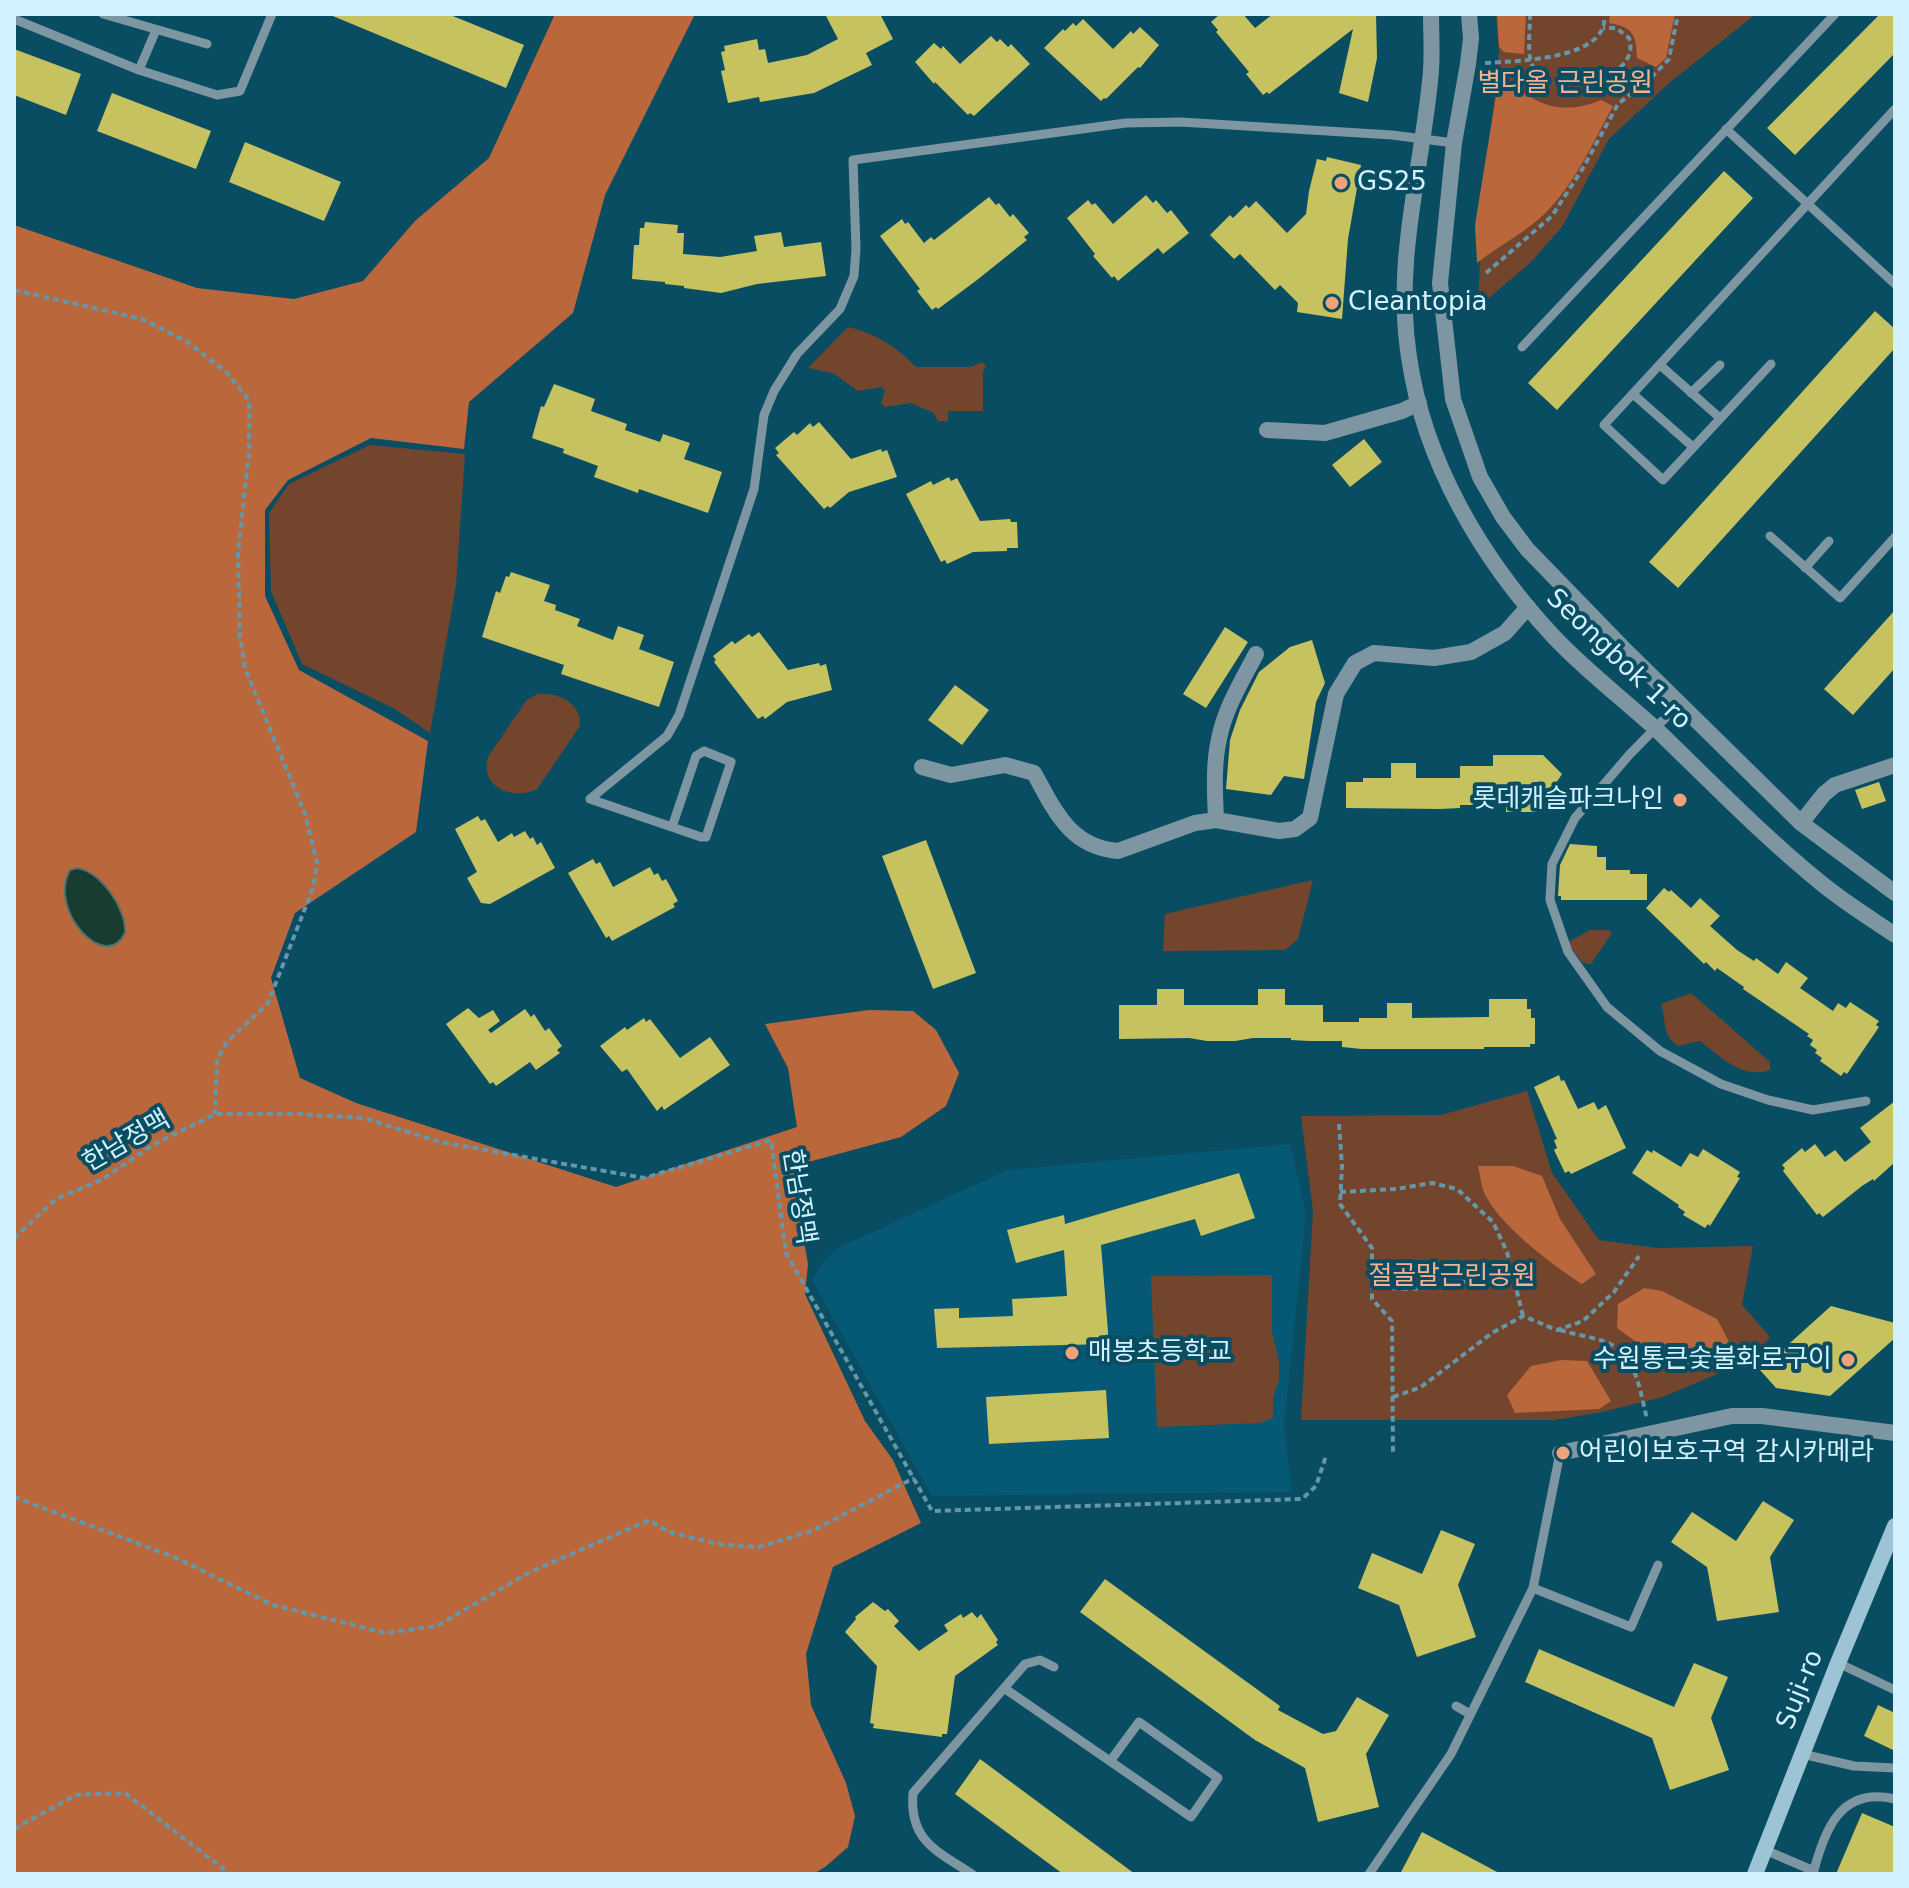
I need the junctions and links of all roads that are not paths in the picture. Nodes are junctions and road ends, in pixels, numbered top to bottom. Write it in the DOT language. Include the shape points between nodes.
graph roads {
  1 [pos="103,14"];
  2 [pos="272,14"];
  3 [pos="1431,14"];
  4 [pos="1469,14"];
  5 [pos="1835,14"];
  6 [pos="14,19"];
  7 [pos="156,30"];
  8 [pos="207,44"];
  9 [pos="139,70"];
  10 [pos="1895,109"];
  11 [pos="1726,129"];
  12 [pos="1421,139"];
  13 [pos="1454,143"];
  14 [pos="1809,205"];
  15 [pos="1895,284"];
  16 [pos="1522,347"];
  17 [pos="1771,364"];
  18 [pos="1660,365"];
  19 [pos="1720,365"];
  20 [pos="1691,393"];
  21 [pos="1633,394"];
  22 [pos="1419,403"];
  23 [pos="1720,418"];
  24 [pos="1267,430"];
  25 [pos="1693,447"];
  26 [pos="1770,536"];
  27 [pos="1895,537"];
  28 [pos="1829,541"];
  29 [pos="1805,568"];
  30 [pos="1528,607"];
  31 [pos="1256,654"];
  32 [pos="1680,703"];
  33 [pos="1656,730"];
  34 [pos="1895,765"];
  35 [pos="922,767"];
  36 [pos="1216,820"];
  37 [pos="1801,823"];
  38 [pos="672,827"];
  39 [pos="1895,893"];
  40 [pos="1895,935"];
  41 [pos="1866,1101"];
  42 [pos="1895,1433"];
  43 [pos="1560,1453"];
  44 [pos="1895,1526"];
  45 [pos="1658,1565"];
  46 [pos="1533,1588"];
  47 [pos="1838,1663"];
  48 [pos="1054,1667"];
  49 [pos="1004,1688"];
  50 [pos="1895,1690"];
  51 [pos="1456,1706"];
  52 [pos="1470,1714"];
  53 [pos="1802,1754"];
  54 [pos="1111,1760"];
  55 [pos="1895,1768"];
  56 [pos="1895,1799"];
  57 [pos="1765,1850"];
  58 [pos="1814,1873"];
  59 [pos="972,1874"];
  60 [pos="1369,1874"];
  61 [pos="1755,1874"];
  1 -- 7 [label="lane"];
  2 -- 9 [label="lane" via="240,91 217,95"];
  3 -- 12 [label="street, Seongbok 1-ro" via="1430,81"];
  4 -- 13 [label="street, Seongbok 1-ro" via="1468,64"];
  5 -- 11 [label="lane"];
  6 -- 9 [label="lane"];
  7 -- 8 [label="lane"];
  7 -- 9 [label="lane"];
  10 -- 14 [label="lane"];
  11 -- 14 [label="lane"];
  11 -- 16 [label="lane"];
  12 -- 13 [label="lane"];
  12 -- 22 [label="street, Seongbok 1-ro" via="1404,268 1408,356"];
  12 -- 38 [label="lane" via="1126,123 853,160 854,276 840,309 797,354 764,415 754,489 679,715 667,736 590,799"];
  13 -- 32 [label="street, Seongbok 1-ro" via="1440,283 1453,399 1480,477 1527,549"];
  14 -- 15 [label="lane"];
  14 -- 18 [label="lane"];
  17 -- 23 [label="lane"];
  18 -- 20 [label="lane"];
  18 -- 21 [label="lane"];
  19 -- 20 [label="lane"];
  20 -- 23 [label="lane"];
  21 -- 25 [label="lane"];
  21 -- 25 [label="lane" via="1604,425 1663,480"];
  22 -- 24 [label="street" via="1325,433"];
  22 -- 30 [label="street, Seongbok 1-ro" via="1435,456 1471,528"];
  23 -- 25 [label="lane"];
  26 -- 29 [label="lane"];
  27 -- 29 [label="lane" via="1840,598"];
  28 -- 29 [label="lane"];
  30 -- 33 [label="street, Seongbok 1-ro"];
  30 -- 36 [label="street" via="1505,633 1471,652 1434,658 1374,653 1355,663 1336,694 1310,818 1295,829"];
  31 -- 36 [label="street" via="1218,740"];
  32 -- 33 [label="lane"];
  32 -- 37 [label="street, Seongbok 1-ro"];
  33 -- 40 [label="street, Seongbok 1-ro" via="1773,842"];
  33 -- 41 [label="lane" via="1575,818 1552,864 1550,900 1568,952 1607,1007 1660,1051 1721,1084 1813,1110"];
  34 -- 37 [label="street" via="1835,785"];
  35 -- 36 [label="street" via="951,775 1005,765 1034,773 1058,816 1082,841 1104,850 1118,851"];
  37 -- 39 [label="street, Seongbok 1-ro"];
  38 -- 38 [label="lane" via="706,837 731,762 704,751 696,756"];
  42 -- 43 [label="street" via="1732,1416"];
  43 -- 46 [label="lane"];
  44 -- 47 [label="main road, Suji-ro"];
  45 -- 46 [label="lane" via="1631,1627"];
  46 -- 52 [label="lane"];
  47 -- 50 [label="lane"];
  47 -- 53 [label="main road, Suji-ro"];
  48 -- 49 [label="lane" via="1033,1660"];
  49 -- 54 [label="lane"];
  49 -- 59 [label="lane" via="913,1793 912,1811 925,1842"];
  51 -- 52 [label="lane"];
  52 -- 60 [label="lane" via="1451,1754"];
  53 -- 55 [label="lane" via="1854,1766"];
  53 -- 57 [label="main road, Suji-ro"];
  54 -- 54 [label="lane" via="1191,1817 1218,1778 1139,1722"];
  56 -- 58 [label="lane" via="1860,1800 1838,1811"];
  57 -- 58 [label="lane"];
  57 -- 61 [label="main road, Suji-ro"];
}
